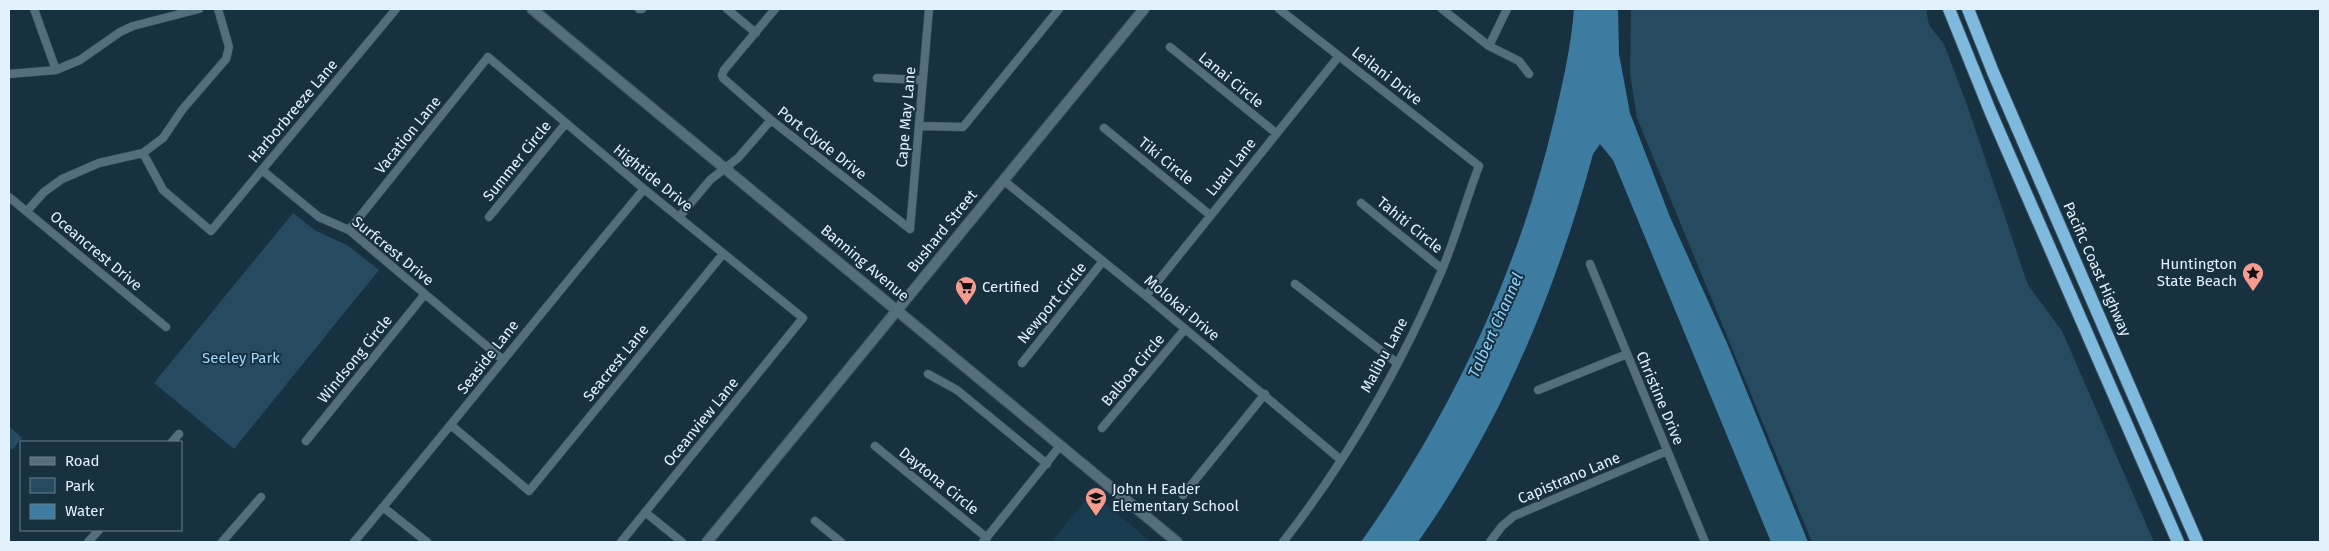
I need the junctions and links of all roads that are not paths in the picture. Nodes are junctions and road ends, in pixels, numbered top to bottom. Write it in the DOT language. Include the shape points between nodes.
graph roads {
  1 [pos="34,9"];
  2 [pos="199,9"];
  3 [pos="218,9"];
  4 [pos="396,9"];
  5 [pos="532,9"];
  6 [pos="727,9"];
  7 [pos="775,9"];
  8 [pos="929,9"];
  9 [pos="1059,9"];
  10 [pos="1144,9"];
  11 [pos="1279,9"];
  12 [pos="1442,9"];
  13 [pos="1507,9"];
  14 [pos="1949,9"];
  15 [pos="1968,9"];
  16 [pos="756,32"];
  17 [pos="1489,46"];
  18 [pos="1170,47"];
  19 [pos="1339,56"];
  20 [pos="488,58"];
  21 [pos="56,70"];
  22 [pos="9,74"];
  23 [pos="1529,74"];
  24 [pos="877,78"];
  25 [pos="923,80"];
  26 [pos="771,120"];
  27 [pos="566,123"];
  28 [pos="919,126"];
  29 [pos="1104,128"];
  30 [pos="1276,134"];
  31 [pos="143,153"];
  32 [pos="1479,166"];
  33 [pos="725,168"];
  34 [pos="262,170"];
  35 [pos="1003,180"];
  36 [pos="644,189"];
  37 [pos="9,197"];
  38 [pos="1361,203"];
  39 [pos="27,212"];
  40 [pos="1210,216"];
  41 [pos="490,217"];
  42 [pos="679,217"];
  43 [pos="910,229"];
  44 [pos="349,230"];
  45 [pos="723,254"];
  46 [pos="1103,261"];
  47 [pos="1590,264"];
  48 [pos="1442,269"];
  49 [pos="1295,284"];
  50 [pos="425,294"];
  51 [pos="1146,296"];
  52 [pos="896,310"];
  53 [pos="803,318"];
  54 [pos="166,327"];
  55 [pos="1185,329"];
  56 [pos="1627,354"];
  57 [pos="502,359"];
  58 [pos="1022,363"];
  59 [pos="1398,363"];
  60 [pos="928,374"];
  61 [pos="1538,390"];
  62 [pos="1265,394"];
  63 [pos="452,426"];
  64 [pos="1102,428"];
  65 [pos="179,434"];
  66 [pos="173,441"];
  67 [pos="306,441"];
  68 [pos="874,446"];
  69 [pos="1060,446"];
  70 [pos="1667,451"];
  71 [pos="1341,460"];
  72 [pos="1047,464"];
  73 [pos="1183,495"];
  74 [pos="261,498"];
  75 [pos="383,507"];
  76 [pos="645,512"];
  77 [pos="815,521"];
  78 [pos="98,531"];
  79 [pos="985,540"];
  80 [pos="88,542"];
  81 [pos="222,542"];
  82 [pos="354,542"];
  83 [pos="427,542"];
  84 [pos="621,542"];
  85 [pos="682,542"];
  86 [pos="707,542"];
  87 [pos="841,542"];
  88 [pos="1177,542"];
  89 [pos="1283,542"];
  90 [pos="1490,542"];
  91 [pos="1705,542"];
  92 [pos="2178,542"];
  93 [pos="2198,542"];
  1 -- 21 [label="street"];
  2 -- 21 [label="street" via="133,26 80,60"];
  3 -- 31 [label="street" via="229,47 226,59 182,110 163,138"];
  4 -- 34 [label="street, Harborbreeze Lane"];
  5 -- 33 [label="street, Banning Avenue"];
  6 -- 16 [label="street"];
  7 -- 16 [label="street"];
  8 -- 25 [label="street, Cape May Lane"];
  9 -- 28 [label="street" via="963,126"];
  10 -- 35 [label="street, Bushard Street"];
  11 -- 19 [label="street, Leilani Drive"];
  12 -- 17 [label="street"];
  13 -- 17 [label="street"];
  14 -- 92 [label="highway"];
  15 -- 93 [label="highway, Pacific Coast Highway" via="2006,104"];
  16 -- 26 [label="street, Port Clyde Drive" via="722,75"];
  17 -- 23 [label="street" via="1519,61"];
  18 -- 30 [label="street, Lanai Circle"];
  19 -- 30 [label="street, Luau Lane"];
  19 -- 32 [label="street, Leilani Drive"];
  20 -- 27 [label="street, Hightide Drive"];
  20 -- 44 [label="street, Vacation Lane"];
  21 -- 22 [label="street"];
  24 -- 25 [label="street"];
  25 -- 28 [label="street, Cape May Lane"];
  26 -- 33 [label="street"];
  26 -- 43 [label="street, Port Clyde Drive"];
  27 -- 36 [label="street, Hightide Drive"];
  27 -- 41 [label="street, Summer Circle"];
  28 -- 43 [label="street, Cape May Lane"];
  29 -- 40 [label="street, Tiki Circle"];
  30 -- 40 [label="street, Luau Lane"];
  31 -- 34 [label="street, Harborbreeze Lane" via="163,190 211,231"];
  31 -- 39 [label="street" via="99,163 62,179 44,192"];
  32 -- 48 [label="street, Malibu Lane"];
  33 -- 42 [label="street" via="710,180"];
  33 -- 52 [label="street, Banning Avenue"];
  34 -- 44 [label="street, Surfcrest Drive" via="319,217"];
  35 -- 46 [label="street, Molokai Drive"];
  35 -- 52 [label="street, Bushard Street"];
  36 -- 42 [label="street, Hightide Drive"];
  36 -- 57 [label="street, Seaside Lane"];
  37 -- 39 [label="street, Oceancrest Drive"];
  38 -- 48 [label="street, Tahiti Circle"];
  39 -- 54 [label="street, Oceancrest Drive"];
  40 -- 51 [label="street, Luau Lane"];
  42 -- 45 [label="street, Hightide Drive"];
  44 -- 50 [label="street, Surfcrest Drive"];
  45 -- 53 [label="street, Hightide Drive"];
  45 -- 63 [label="street, Seacrest Lane" via="529,491"];
  46 -- 51 [label="street, Molokai Drive"];
  46 -- 58 [label="street, Newport Circle"];
  47 -- 56 [label="street, Christine Drive"];
  48 -- 59 [label="street, Malibu Lane"];
  49 -- 59 [label="street"];
  50 -- 57 [label="street, Surfcrest Drive"];
  50 -- 67 [label="street, Windsong Circle"];
  51 -- 55 [label="street, Molokai Drive"];
  52 -- 69 [label="street, Banning Avenue"];
  52 -- 86 [label="street, Bushard Street"];
  53 -- 76 [label="street, Oceanview Lane"];
  55 -- 62 [label="street, Molokai Drive"];
  55 -- 64 [label="street, Balboa Circle"];
  56 -- 61 [label="street"];
  56 -- 70 [label="street, Christine Drive"];
  57 -- 63 [label="street, Seaside Lane"];
  59 -- 71 [label="street, Malibu Lane"];
  60 -- 72 [label="street" via="957,390"];
  62 -- 71 [label="street, Molokai Drive"];
  62 -- 73 [label="street"];
  63 -- 75 [label="street, Seaside Lane"];
  65 -- 66 [label="street"];
  68 -- 79 [label="street, Daytona Circle"];
  69 -- 72 [label="street"];
  69 -- 88 [label="street, Banning Avenue"];
  70 -- 90 [label="street, Capistrano Lane" via="1514,516"];
  70 -- 91 [label="street, Christine Drive"];
  71 -- 89 [label="street, Malibu Lane"];
  72 -- 79 [label="street"];
  74 -- 81 [label="street"];
  75 -- 82 [label="street, Seaside Lane"];
  75 -- 83 [label="street"];
  76 -- 84 [label="street, Oceanview Lane"];
  76 -- 85 [label="street"];
  77 -- 87 [label="street"];
  78 -- 80 [label="street"];
}
